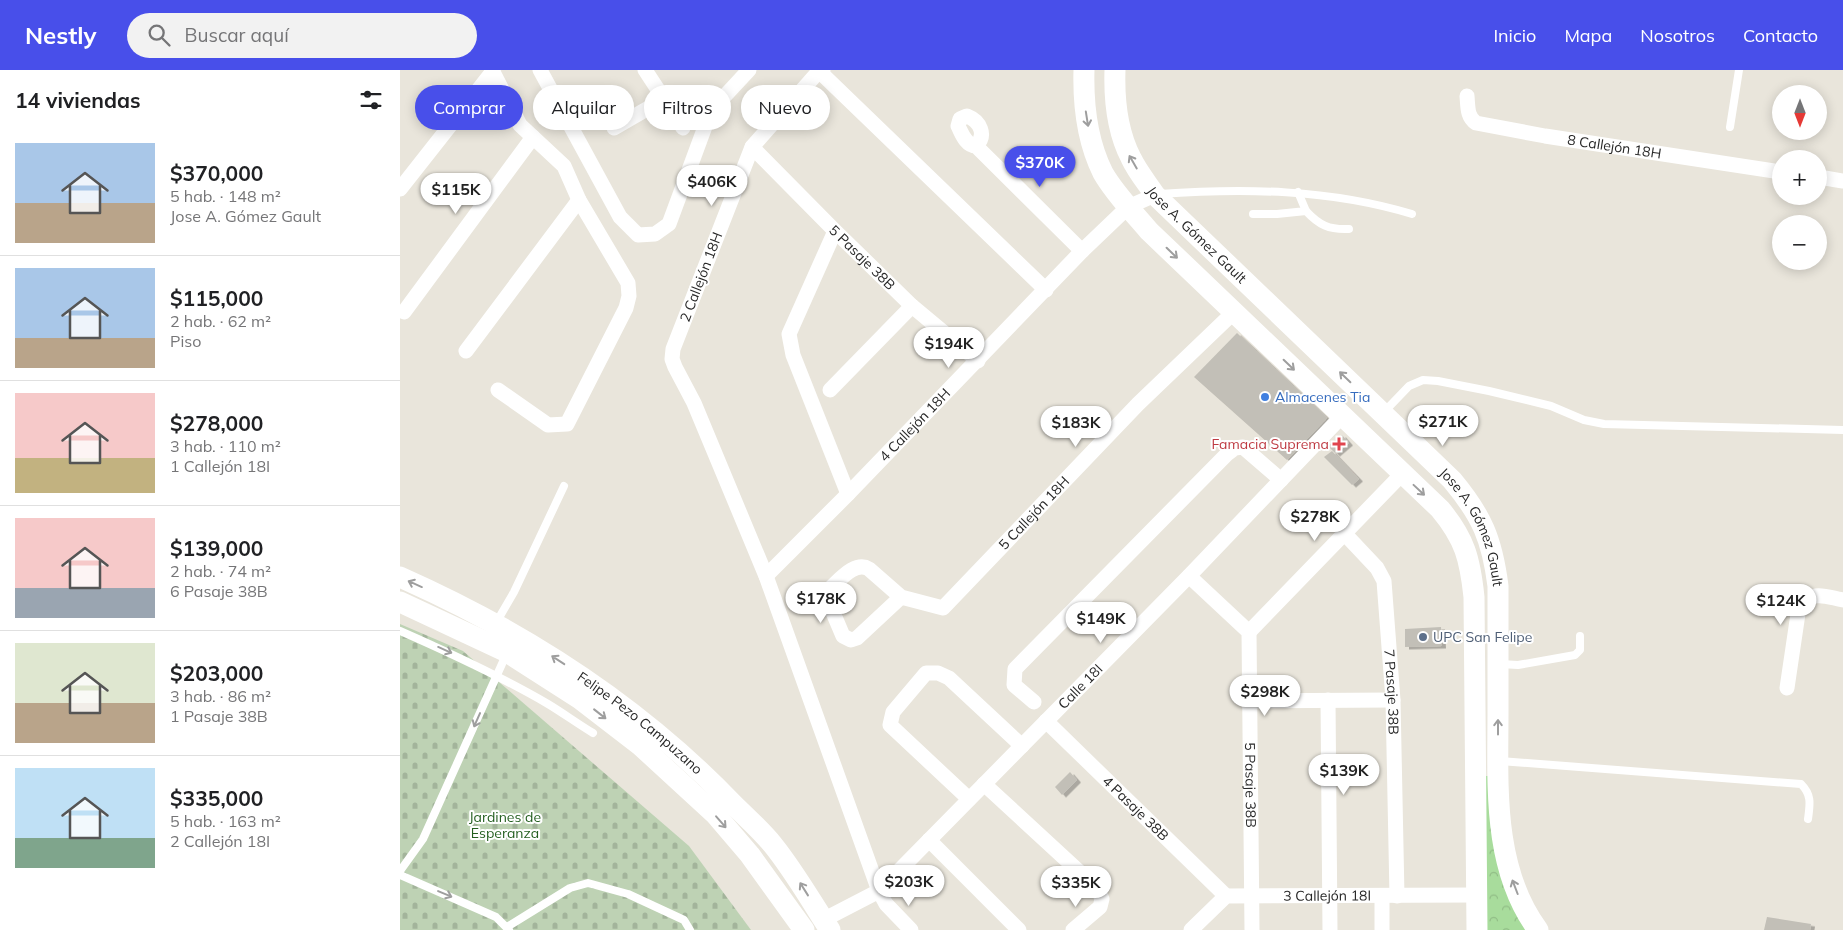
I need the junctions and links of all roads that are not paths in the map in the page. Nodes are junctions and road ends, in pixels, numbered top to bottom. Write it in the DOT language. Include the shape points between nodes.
graph roads {
  1 [pos="540,70"];
  2 [pos="645,70"];
  3 [pos="749,70"];
  4 [pos="820,70"];
  5 [pos="1084,70"];
  6 [pos="1115,70"];
  7 [pos="1739,70"];
  8 [pos="492,71"];
  9 [pos="655,85"];
  10 [pos="1467,96"];
  11 [pos="1730,127"];
  12 [pos="533,137"];
  13 [pos="976,146"];
  14 [pos="752,147"];
  15 [pos="1772,171"];
  16 [pos="1827,178"];
  17 [pos="1843,181"];
  18 [pos="400,189"];
  19 [pos="1298,192"];
  20 [pos="1155,195"];
  21 [pos="579,200"];
  22 [pos="1128,207"];
  23 [pos="1306,212"];
  24 [pos="1253,214"];
  25 [pos="1412,214"];
  26 [pos="1349,229"];
  27 [pos="835,231"];
  28 [pos="1082,251"];
  29 [pos="1046,290"];
  30 [pos="912,306"];
  31 [pos="404,312"];
  32 [pos="1234,312"];
  33 [pos="466,351"];
  34 [pos="978,361"];
  35 [pos="498,390"];
  36 [pos="830,390"];
  37 [pos="1383,413"];
  38 [pos="1342,416"];
  39 [pos="1843,430"];
  40 [pos="1402,474"];
  41 [pos="1281,480"];
  42 [pos="564,486"];
  43 [pos="848,494"];
  44 [pos="1344,533"];
  45 [pos="766,576"];
  46 [pos="1189,576"];
  47 [pos="400,577"];
  48 [pos="901,597"];
  49 [pos="1843,600"];
  50 [pos="400,602"];
  51 [pos="400,631"];
  52 [pos="491,632"];
  53 [pos="1249,632"];
  54 [pos="1580,636"];
  55 [pos="512,644"];
  56 [pos="1498,664"];
  57 [pos="497,676"];
  58 [pos="1787,688"];
  59 [pos="1328,700"];
  60 [pos="1393,700"];
  61 [pos="1250,701"];
  62 [pos="1034,702"];
  63 [pos="1046,721"];
  64 [pos="592,733"];
  65 [pos="1022,746"];
  66 [pos="1487,761"];
  67 [pos="984,784"];
  68 [pos="969,799"];
  69 [pos="1808,819"];
  70 [pos="929,840"];
  71 [pos="400,871"];
  72 [pos="400,875"];
  73 [pos="879,890"];
  74 [pos="1477,895"];
  75 [pos="1226,896"];
  76 [pos="1252,896"];
  77 [pos="1330,896"];
  78 [pos="1389,896"];
  79 [pos="826,925"];
  80 [pos="508,928"];
  81 [pos="690,930"];
  82 [pos="804,930"];
  83 [pos="911,930"];
  84 [pos="1019,930"];
  85 [pos="1073,930"];
  86 [pos="1191,930"];
  87 [pos="1252,930"];
  88 [pos="1330,930"];
  89 [pos="1382,930"];
  90 [pos="1477,930"];
  91 [pos="1538,930"];
  1 -- 3 [label="street" via="620,217 638,234 655,234 669,224 706,124 722,99"];
  2 -- 9 [label="street"];
  4 -- 14 [label="street, 2 Callejón 18H"];
  4 -- 29 [label="street"];
  5 -- 22 [label="main road, Jose A. Gómez Gault, one-way" via="1086,120 1093,146 1103,173"];
  20 -- 6 [label="main road, Jose A. Gómez Gault, one-way" via="1131,159 1122,136 1116,115"];
  7 -- 11 [label="lane"];
  8 -- 12 [label="street" via="520,125"];
  8 -- 18 [label="street"];
  10 -- 15 [label="street, 8 Callejón 18H" via="1471,120 1476,123"];
  12 -- 21 [label="street" via="564,166"];
  12 -- 31 [label="street"];
  13 -- 28 [label="street"];
  14 -- 27 [label="street, 5 Pasaje 38B"];
  14 -- 45 [label="street, 2 Callejón 18H" via="673,349 672,359 694,403"];
  16 -- 17 [label="street"];
  19 -- 20 [label="lane" via="1225,190"];
  19 -- 23 [label="lane"];
  19 -- 25 [label="lane" via="1383,205"];
  20 -- 22 [label="street, 4 Callejón 18H"];
  37 -- 20 [label="main road, Jose A. Gómez Gault, one-way"];
  21 -- 33 [label="street"];
  21 -- 35 [label="street" via="628,283 626,308 567,424 548,425"];
  22 -- 28 [label="street, 4 Callejón 18H"];
  22 -- 32 [label="main road, Jose A. Gómez Gault, one-way"];
  23 -- 24 [label="lane"];
  23 -- 26 [label="lane" via="1334,230"];
  27 -- 30 [label="street, 5 Pasaje 38B"];
  27 -- 43 [label="street" via="789,334 792,355"];
  28 -- 29 [label="street, 4 Callejón 18H"];
  29 -- 34 [label="street, 4 Callejón 18H"];
  30 -- 34 [label="street, 5 Pasaje 38B"];
  30 -- 36 [label="street"];
  32 -- 38 [label="main road, Jose A. Gómez Gault, one-way"];
  32 -- 48 [label="street, 5 Callejón 18H" via="1134,400 943,608"];
  34 -- 43 [label="street, 4 Callejón 18H"];
  37 -- 39 [label="lane" via="1409,386 1423,380 1551,406 1584,420 1604,424"];
  37 -- 56 [label="main road, Jose A. Gómez Gault" via="1452,480 1481,520 1490,541 1498,586"];
  38 -- 40 [label="main road, Jose A. Gómez Gault"];
  38 -- 41 [label="street, Calle 18I"];
  40 -- 44 [label="street"];
  40 -- 66 [label="main road, Jose A. Gómez Gault, one-way" via="1454,526 1471,567"];
  41 -- 46 [label="street, Calle 18I"];
  41 -- 62 [label="street" via="1243,448 1235,448 1227,454 1015,669 1014,685"];
  42 -- 52 [label="lane" via="514,592"];
  43 -- 45 [label="street, 4 Callejón 18H"];
  44 -- 53 [label="street"];
  44 -- 60 [label="street, 7 Pasaje 38B" via="1377,568 1384,581"];
  45 -- 73 [label="street"];
  46 -- 53 [label="street"];
  46 -- 63 [label="street, Calle 18I"];
  52 -- 47 [label="main road, Felipe Pezo Campuzano, one-way" via="437,593"];
  48 -- 48 [label="street" via="863,566 856,567 828,590 826,596 842,636 851,640"];
  49 -- 58 [label="street" via="1817,596 1808,598 1799,607"];
  50 -- 52 [label="main road, Felipe Pezo Campuzano"];
  51 -- 57 [label="lane, one-way"];
  52 -- 55 [label="main road, Felipe Pezo Campuzano"];
  53 -- 61 [label="street, 5 Pasaje 38B"];
  54 -- 56 [label="lane" via="1580,650 1575,655 1518,665"];
  55 -- 57 [label="lane"];
  79 -- 55 [label="main road, Felipe Pezo Campuzano, one-way" via="772,844 705,774 627,708 570,668"];
  55 -- 82 [label="main road, Felipe Pezo Campuzano, one-way" via="634,740 715,814 750,855"];
  66 -- 56 [label="main road, Jose A. Gómez Gault, one-way"];
  57 -- 64 [label="lane" via="549,704"];
  57 -- 71 [label="lane, one-way" via="423,839"];
  59 -- 60 [label="street"];
  59 -- 61 [label="street"];
  59 -- 77 [label="street"];
  60 -- 78 [label="street, 7 Pasaje 38B"];
  61 -- 76 [label="street, 5 Pasaje 38B"];
  63 -- 65 [label="street, Calle 18I"];
  63 -- 75 [label="street, 4 Pasaje 38B"];
  65 -- 67 [label="street, Calle 18I"];
  65 -- 68 [label="street" via="949,678 938,673 926,673 892,712 890,725"];
  66 -- 69 [label="lane" via="1801,784 1811,801"];
  66 -- 74 [label="main road, Jose A. Gómez Gault"];
  91 -- 66 [label="main road, Jose A. Gómez Gault, one-way" via="1518,894 1506,858"];
  67 -- 68 [label="street, Calle 18I"];
  67 -- 85 [label="street" via="1098,890 1102,899 1100,907"];
  68 -- 70 [label="street, Calle 18I"];
  70 -- 73 [label="street, Calle 18I"];
  70 -- 84 [label="street"];
  72 -- 80 [label="lane, one-way" via="496,916"];
  73 -- 79 [label="street, Calle 18I"];
  73 -- 83 [label="street" via="886,904"];
  74 -- 78 [label="street, 3 Callejón 18I"];
  74 -- 90 [label="main road, Jose A. Gómez Gault"];
  75 -- 76 [label="street, 3 Callejón 18I"];
  75 -- 86 [label="street"];
  76 -- 77 [label="street, 3 Callejón 18I"];
  76 -- 87 [label="street, 5 Pasaje 38B"];
  77 -- 78 [label="street, 3 Callejón 18I"];
  77 -- 88 [label="street"];
  78 -- 89 [label="street, 7 Pasaje 38B"];
  80 -- 81 [label="lane" via="570,888 588,883 628,894 684,920"];
}
